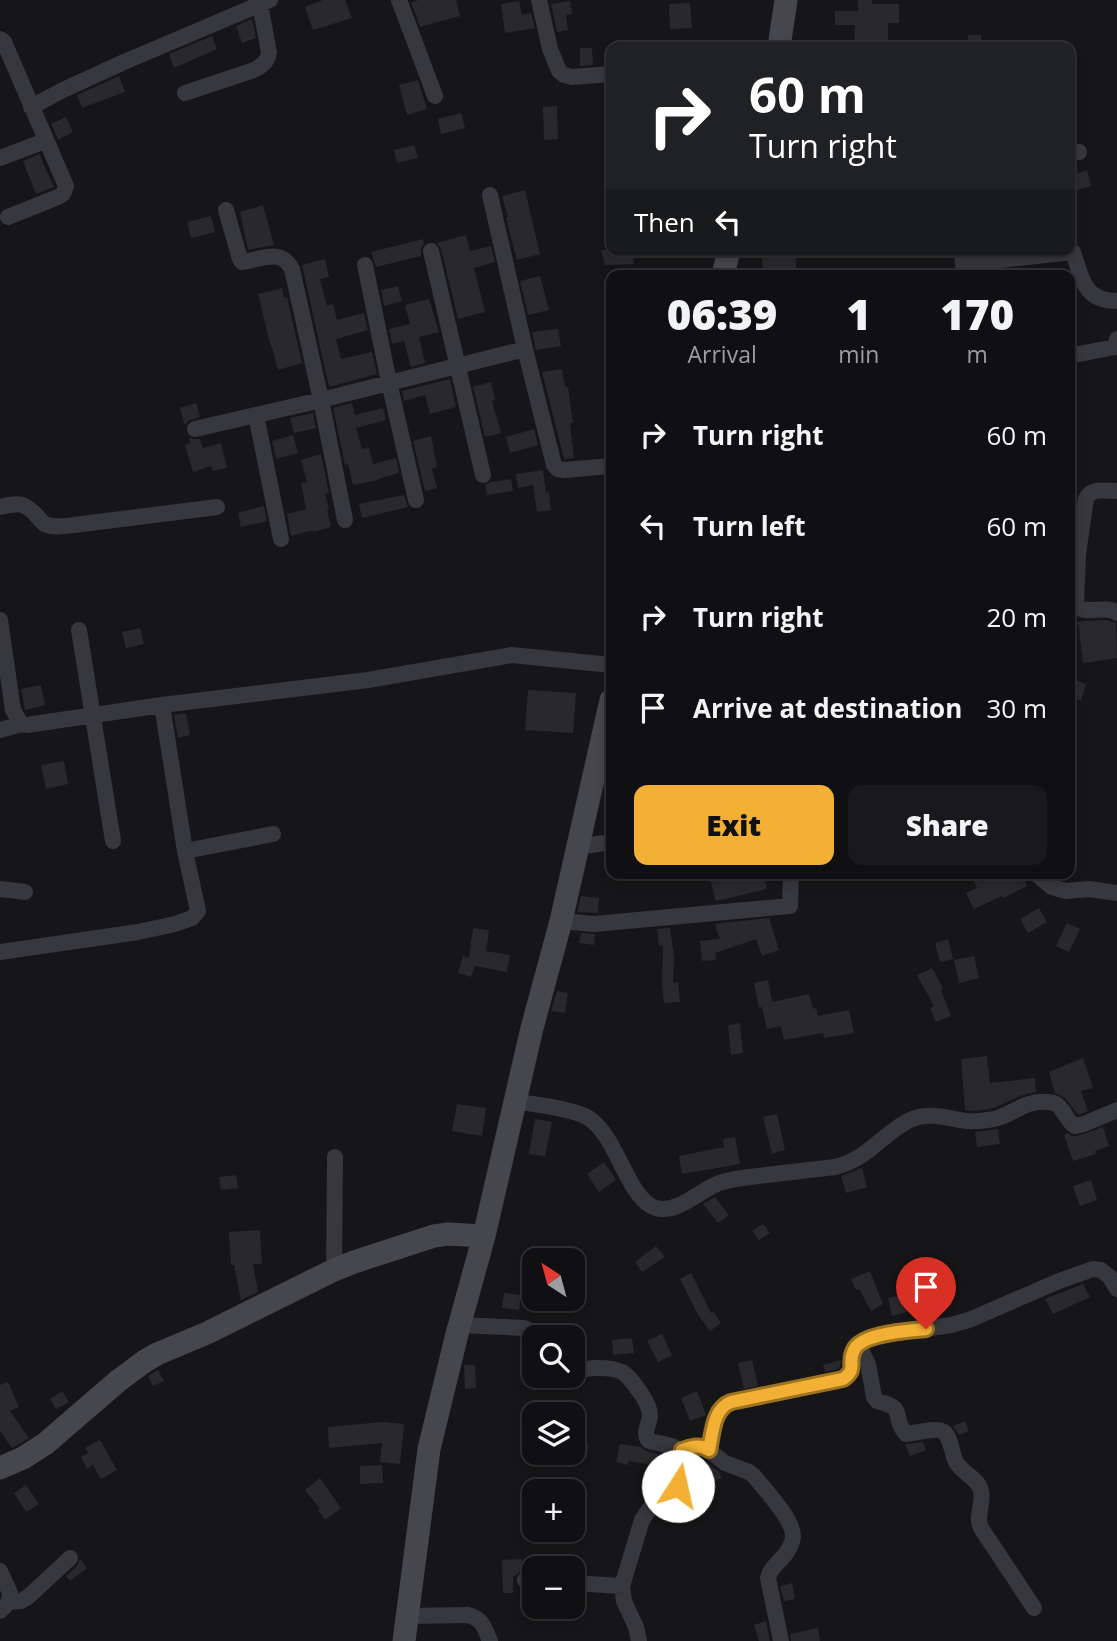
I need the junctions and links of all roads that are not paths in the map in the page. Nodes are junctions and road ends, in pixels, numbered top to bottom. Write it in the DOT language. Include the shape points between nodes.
graph roads {
  1 [pos="399,0"];
  2 [pos="539,0"];
  3 [pos="786,0"];
  4 [pos="265,2"];
  5 [pos="0,39"];
  6 [pos="780,42"];
  7 [pos="606,74"];
  8 [pos="185,93"];
  9 [pos="435,96"];
  10 [pos="31,107"];
  11 [pos="45,141"];
  12 [pos="0,158"];
  13 [pos="490,195"];
  14 [pos="226,209"];
  15 [pos="8,217"];
  16 [pos="431,251"];
  17 [pos="962,256"];
  18 [pos="1036,256"];
  19 [pos="1074,256"];
  20 [pos="365,265"];
  21 [pos="1117,301"];
  22 [pos="1117,339"];
  23 [pos="525,349"];
  24 [pos="1075,355"];
  25 [pos="458,365"];
  26 [pos="389,382"];
  27 [pos="321,400"];
  28 [pos="256,415"];
  29 [pos="195,429"];
  30 [pos="606,466"];
  31 [pos="483,475"];
  32 [pos="1117,491"];
  33 [pos="416,500"];
  34 [pos="0,507"];
  35 [pos="217,507"];
  36 [pos="345,520"];
  37 [pos="281,539"];
  38 [pos="1075,583"];
  39 [pos="1075,605"];
  40 [pos="1117,614"];
  41 [pos="0,620"];
  42 [pos="79,630"];
  43 [pos="606,664"];
  44 [pos="162,705"];
  45 [pos="92,717"];
  46 [pos="21,724"];
  47 [pos="606,726"];
  48 [pos="0,730"];
  49 [pos="273,834"];
  50 [pos="113,841"];
  51 [pos="606,843"];
  52 [pos="578,847"];
  53 [pos="185,851"];
  54 [pos="792,879"];
  55 [pos="1042,879"];
  56 [pos="0,889"];
  57 [pos="25,892"];
  58 [pos="1117,893"];
  59 [pos="561,921"];
  60 [pos="0,953"];
  61 [pos="515,1101"];
  62 [pos="1117,1110"];
  63 [pos="335,1157"];
  64 [pos="484,1236"];
  65 [pos="334,1270"];
  66 [pos="1117,1289"];
  67 [pos="460,1325"];
  68 [pos="522,1328"];
  69 [pos="858,1344"];
  70 [pos="585,1369"];
  71 [pos="682,1450"];
  72 [pos="709,1450"];
  73 [pos="0,1468"];
  74 [pos="70,1558"];
  75 [pos="0,1571"];
  76 [pos="585,1584"];
  77 [pos="622,1586"];
  78 [pos="5,1607"];
  79 [pos="1034,1608"];
  80 [pos="407,1616"];
  81 [pos="404,1641"];
  82 [pos="490,1641"];
  83 [pos="639,1641"];
  84 [pos="781,1641"];
  1 -- 9 [label="street"];
  2 -- 7 [label="street" via="559,71 572,77"];
  3 -- 6 [label="main road"];
  4 -- 8 [label="street" via="269,52 263,65"];
  4 -- 10 [label="street"];
  5 -- 10 [label="street"];
  10 -- 11 [label="street"];
  11 -- 12 [label="street"];
  11 -- 15 [label="street" via="65,190"];
  13 -- 23 [label="street"];
  14 -- 27 [label="street" via="242,262 278,256 292,269"];
  16 -- 25 [label="street"];
  17 -- 18 [label="street" via="963,264"];
  19 -- 21 [label="street" via="1084,288 1102,301"];
  20 -- 26 [label="street"];
  22 -- 24 [label="street" via="1115,347"];
  23 -- 25 [label="street"];
  23 -- 30 [label="street" via="554,465 564,470"];
  25 -- 26 [label="street"];
  25 -- 31 [label="street"];
  26 -- 27 [label="street"];
  26 -- 33 [label="street"];
  27 -- 28 [label="street"];
  27 -- 36 [label="street"];
  28 -- 29 [label="street"];
  28 -- 37 [label="street"];
  32 -- 38 [label="street" via="1087,495"];
  34 -- 35 [label="street" via="26,505 47,526"];
  39 -- 40 [label="street" via="1081,610"];
  41 -- 46 [label="street" via="13,710"];
  42 -- 45 [label="street"];
  43 -- 44 [label="street" via="512,655 368,680"];
  44 -- 45 [label="street"];
  44 -- 53 [label="street"];
  45 -- 46 [label="street"];
  45 -- 50 [label="street"];
  46 -- 48 [label="street"];
  47 -- 52 [label="main road"];
  49 -- 53 [label="street"];
  51 -- 52 [label="street"];
  52 -- 59 [label="main road"];
  53 -- 60 [label="street" via="198,904 192,918 138,932"];
  54 -- 59 [label="street" via="790,906 594,924"];
  55 -- 58 [label="street" via="1058,890"];
  56 -- 57 [label="street"];
  59 -- 61 [label="main road"];
  61 -- 62 [label="street" via="589,1118 617,1154 638,1196 659,1209 735,1179 848,1164 901,1125 923,1116 991,1120 1023,1105 1051,1101 1075,1126"];
  61 -- 64 [label="main road"];
  63 -- 65 [label="street"];
  64 -- 65 [label="main road" via="434,1236"];
  64 -- 67 [label="main road"];
  65 -- 73 [label="main road" via="145,1361 45,1444"];
  66 -- 69 [label="street" via="1110,1277 1093,1269 969,1320 876,1336"];
  67 -- 68 [label="street"];
  67 -- 80 [label="main road" via="429,1449"];
  69 -- 72 [label="street" via="850,1375 843,1379 723,1405"];
  69 -- 79 [label="street" via="868,1364 874,1397 895,1408 902,1430 906,1434 937,1430 946,1435 956,1462 982,1493 981,1528"];
  70 -- 71 [label="street" via="622,1371 648,1404 646,1438"];
  71 -- 72 [label="street" via="703,1446"];
  71 -- 77 [label="street" via="682,1482 645,1514"];
  72 -- 84 [label="street" via="754,1476 792,1528 791,1545 768,1578"];
  74 -- 78 [label="street" via="28,1597"];
  75 -- 78 [label="street" via="10,1593"];
  76 -- 77 [label="street"];
  77 -- 83 [label="street"];
  80 -- 81 [label="main road"];
  80 -- 82 [label="street" via="468,1615 477,1618"];
}
